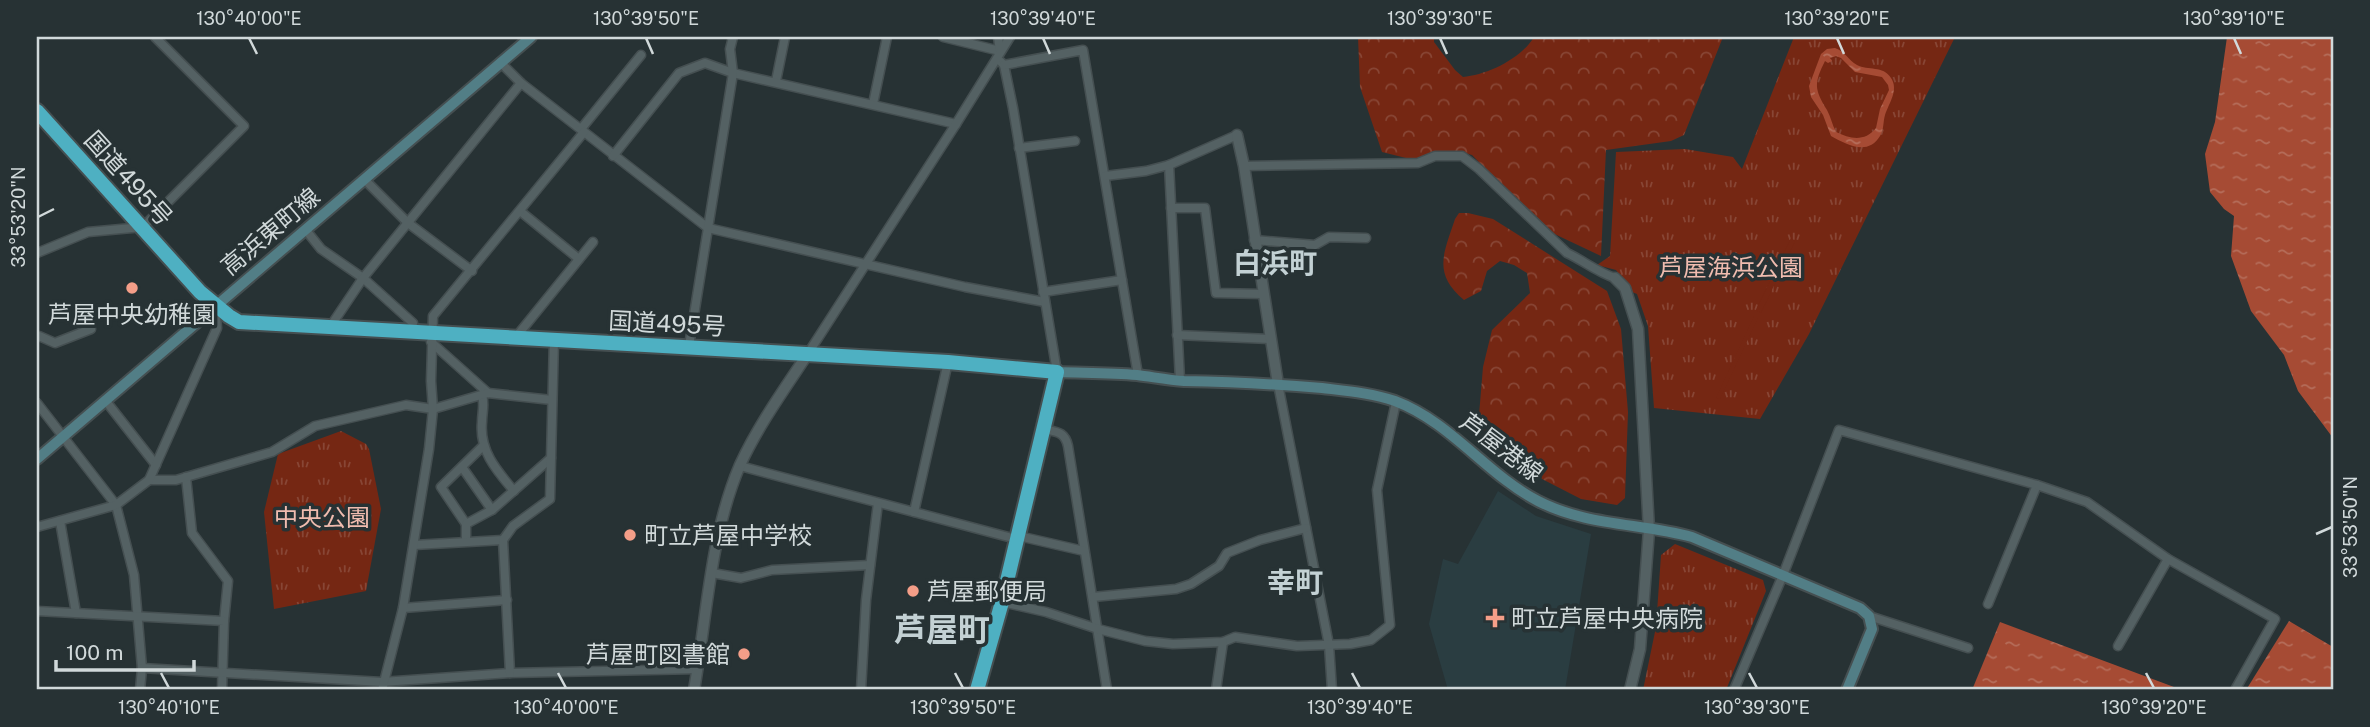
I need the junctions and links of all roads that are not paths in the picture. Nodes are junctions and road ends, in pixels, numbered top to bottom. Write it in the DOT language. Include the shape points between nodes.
graph roads {
  1 [pos="155,37"];
  2 [pos="531,37"];
  3 [pos="733,37"];
  4 [pos="785,37"];
  5 [pos="887,37"];
  6 [pos="943,37"];
  7 [pos="999,37"];
  8 [pos="1010,37"];
  9 [pos="998,54"];
  10 [pos="641,55"];
  11 [pos="500,62"];
  12 [pos="1004,65"];
  13 [pos="733,73"];
  14 [pos="776,81"];
  15 [pos="521,83"];
  16 [pos="873,104"];
  17 [pos="37,111"];
  18 [pos="956,124"];
  19 [pos="582,131"];
  20 [pos="1237,135"];
  21 [pos="1075,141"];
  22 [pos="1020,148"];
  23 [pos="613,156"];
  24 [pos="1169,164"];
  25 [pos="1244,166"];
  26 [pos="1105,176"];
  27 [pos="364,179"];
  28 [pos="1171,208"];
  29 [pos="520,211"];
  30 [pos="408,223"];
  31 [pos="143,227"];
  32 [pos="708,228"];
  33 [pos="305,229"];
  34 [pos="1366,238"];
  35 [pos="1254,240"];
  36 [pos="593,242"];
  37 [pos="37,253"];
  38 [pos="579,259"];
  39 [pos="866,263"];
  40 [pos="472,271"];
  41 [pos="363,278"];
  42 [pos="1615,278"];
  43 [pos="1122,280"];
  44 [pos="1043,292"];
  45 [pos="1263,294"];
  46 [pos="1045,302"];
  47 [pos="215,305"];
  48 [pos="330,327"];
  49 [pos="91,329"];
  50 [pos="412,332"];
  51 [pos="1177,335"];
  52 [pos="37,337"];
  53 [pos="431,337"];
  54 [pos="516,337"];
  55 [pos="554,339"];
  56 [pos="1270,340"];
  57 [pos="689,346"];
  58 [pos="807,355"];
  59 [pos="948,362"];
  60 [pos="1058,372"];
  61 [pos="1138,376"];
  62 [pos="1180,380"];
  63 [pos="1278,384"];
  64 [pos="485,394"];
  65 [pos="105,400"];
  66 [pos="552,400"];
  67 [pos="1396,402"];
  68 [pos="37,403"];
  69 [pos="433,408"];
  70 [pos="1044,429"];
  71 [pos="62,437"];
  72 [pos="484,445"];
  73 [pos="551,458"];
  74 [pos="37,459"];
  75 [pos="156,465"];
  76 [pos="740,466"];
  77 [pos="462,467"];
  78 [pos="186,477"];
  79 [pos="149,480"];
  80 [pos="2037,485"];
  81 [pos="514,491"];
  82 [pos="878,503"];
  83 [pos="116,505"];
  84 [pos="492,510"];
  85 [pos="914,512"];
  86 [pos="60,521"];
  87 [pos="466,524"];
  88 [pos="37,527"];
  89 [pos="1306,528"];
  90 [pos="1649,530"];
  91 [pos="1016,539"];
  92 [pos="503,540"];
  93 [pos="466,541"];
  94 [pos="414,545"];
  95 [pos="1084,551"];
  96 [pos="2168,559"];
  97 [pos="870,565"];
  98 [pos="712,573"];
  99 [pos="1783,575"];
  100 [pos="1093,597"];
  101 [pos="507,600"];
  102 [pos="1002,602"];
  103 [pos="1988,604"];
  104 [pos="402,608"];
  105 [pos="37,611"];
  106 [pos="76,613"];
  107 [pos="136,616"];
  108 [pos="1869,616"];
  109 [pos="225,621"];
  110 [pos="1098,629"];
  111 [pos="1223,642"];
  112 [pos="1329,645"];
  113 [pos="2118,646"];
  114 [pos="1968,648"];
  115 [pos="142,668"];
  116 [pos="698,669"];
  117 [pos="223,673"];
  118 [pos="510,673"];
  119 [pos="382,686"];
  120 [pos="140,690"];
  121 [pos="222,690"];
  122 [pos="694,690"];
  123 [pos="861,690"];
  124 [pos="977,690"];
  125 [pos="1107,690"];
  126 [pos="1216,690"];
  127 [pos="1332,690"];
  128 [pos="1630,690"];
  129 [pos="1734,690"];
  130 [pos="1847,690"];
  131 [pos="2235,690"];
  1 -- 31 [label="street" via="244,126"];
  2 -- 11 [label="main road, 高浜東町線"];
  3 -- 13 [label="street"];
  4 -- 14 [label="street"];
  5 -- 16 [label="street"];
  6 -- 9 [label="street"];
  7 -- 9 [label="street"];
  8 -- 9 [label="street"];
  9 -- 12 [label="street"];
  9 -- 18 [label="street"];
  10 -- 19 [label="street"];
  11 -- 15 [label="street"];
  11 -- 27 [label="main road, 高浜東町線"];
  12 -- 22 [label="street"];
  12 -- 26 [label="street" via="1083,50"];
  13 -- 14 [label="street"];
  13 -- 23 [label="street" via="705,63 679,73"];
  13 -- 32 [label="street"];
  14 -- 16 [label="street"];
  15 -- 19 [label="street"];
  15 -- 30 [label="street"];
  16 -- 18 [label="street"];
  17 -- 31 [label="highway, 国道495号"];
  18 -- 39 [label="street"];
  19 -- 23 [label="street"];
  19 -- 29 [label="street"];
  20 -- 24 [label="street"];
  20 -- 25 [label="street"];
  21 -- 22 [label="street"];
  22 -- 44 [label="street"];
  23 -- 32 [label="street"];
  24 -- 26 [label="street"];
  24 -- 28 [label="street"];
  25 -- 35 [label="street"];
  25 -- 42 [label="street" via="1418,163 1435,156 1462,156 1567,253"];
  26 -- 43 [label="street"];
  27 -- 30 [label="street"];
  27 -- 33 [label="main road, 高浜東町線"];
  28 -- 45 [label="street" via="1205,208 1216,293"];
  28 -- 51 [label="street"];
  29 -- 38 [label="street"];
  29 -- 40 [label="street"];
  30 -- 40 [label="street"];
  30 -- 41 [label="street"];
  31 -- 37 [label="street" via="88,232"];
  31 -- 47 [label="highway, 国道495号"];
  32 -- 39 [label="street"];
  32 -- 57 [label="street"];
  33 -- 41 [label="street" via="321,249"];
  33 -- 47 [label="main road, 高浜東町線"];
  34 -- 35 [label="street" via="1329,237 1315,245"];
  35 -- 45 [label="street"];
  36 -- 38 [label="street"];
  38 -- 54 [label="street"];
  39 -- 46 [label="street"];
  39 -- 58 [label="street"];
  40 -- 53 [label="street" via="433,316"];
  41 -- 48 [label="street"];
  41 -- 50 [label="street" via="413,323"];
  42 -- 90 [label="street" via="1625,288 1638,329"];
  43 -- 44 [label="street"];
  43 -- 61 [label="street"];
  44 -- 46 [label="street"];
  45 -- 56 [label="street"];
  46 -- 60 [label="street"];
  47 -- 48 [label="highway, 国道495号" via="239,322"];
  47 -- 65 [label="main road, 高浜東町線"];
  47 -- 75 [label="street" via="217,328"];
  48 -- 50 [label="highway, 国道495号"];
  49 -- 52 [label="street" via="55,343"];
  50 -- 53 [label="highway, 国道495号"];
  51 -- 56 [label="street"];
  51 -- 62 [label="street"];
  53 -- 54 [label="highway, 国道495号"];
  53 -- 64 [label="street"];
  53 -- 69 [label="street"];
  54 -- 55 [label="highway, 国道495号"];
  55 -- 57 [label="highway, 国道495号"];
  55 -- 66 [label="street"];
  56 -- 63 [label="street"];
  57 -- 58 [label="highway, 国道495号"];
  58 -- 59 [label="highway, 国道495号"];
  58 -- 76 [label="street"];
  59 -- 60 [label="highway, 国道495号"];
  59 -- 85 [label="street"];
  60 -- 61 [label="main road, 芦屋港線"];
  60 -- 70 [label="highway"];
  61 -- 62 [label="main road, 芦屋港線"];
  62 -- 63 [label="main road, 芦屋港線"];
  63 -- 67 [label="main road, 芦屋港線" via="1370,393"];
  63 -- 89 [label="street"];
  64 -- 66 [label="street"];
  64 -- 69 [label="street"];
  64 -- 72 [label="street"];
  65 -- 71 [label="main road, 高浜東町線"];
  65 -- 75 [label="street"];
  66 -- 73 [label="street"];
  67 -- 90 [label="main road, 芦屋港線" via="1442,428 1538,501 1561,512"];
  67 -- 112 [label="street" via="1377,490 1390,625 1371,640"];
  68 -- 71 [label="street"];
  69 -- 78 [label="street" via="406,405 315,426 272,452"];
  69 -- 94 [label="street"];
  70 -- 91 [label="highway"];
  70 -- 95 [label="street" via="1066,437"];
  71 -- 74 [label="main road, 高浜東町線"];
  71 -- 83 [label="street"];
  72 -- 77 [label="street"];
  72 -- 81 [label="street" via="492,466"];
  73 -- 81 [label="street"];
  73 -- 92 [label="street" via="550,499 513,526"];
  75 -- 79 [label="street"];
  76 -- 82 [label="street"];
  76 -- 98 [label="street"];
  77 -- 84 [label="street"];
  77 -- 87 [label="street" via="442,488"];
  78 -- 79 [label="street"];
  78 -- 109 [label="street" via="192,533 228,581"];
  79 -- 83 [label="street"];
  80 -- 96 [label="street" via="2087,502"];
  80 -- 99 [label="street" via="1839,430"];
  80 -- 103 [label="street"];
  81 -- 84 [label="street"];
  82 -- 85 [label="street"];
  82 -- 97 [label="street"];
  83 -- 86 [label="street"];
  83 -- 107 [label="street" via="134,575"];
  84 -- 87 [label="street"];
  85 -- 91 [label="street"];
  86 -- 88 [label="street"];
  86 -- 106 [label="street"];
  87 -- 93 [label="street"];
  89 -- 100 [label="street" via="1227,553 1219,566 1191,584"];
  89 -- 112 [label="street"];
  90 -- 99 [label="main road, 芦屋港線" via="1692,537"];
  90 -- 128 [label="street" via="1640,649"];
  91 -- 95 [label="street"];
  91 -- 102 [label="highway"];
  92 -- 93 [label="street"];
  92 -- 101 [label="street"];
  93 -- 94 [label="street"];
  94 -- 104 [label="street"];
  95 -- 100 [label="street"];
  96 -- 113 [label="street"];
  96 -- 131 [label="street" via="2275,619"];
  97 -- 98 [label="street" via="772,570 741,578"];
  97 -- 123 [label="street"];
  98 -- 116 [label="street"];
  99 -- 108 [label="main road, 芦屋港線"];
  99 -- 129 [label="street"];
  100 -- 110 [label="street"];
  101 -- 104 [label="street"];
  101 -- 118 [label="street"];
  102 -- 110 [label="street"];
  102 -- 124 [label="highway"];
  104 -- 119 [label="street"];
  105 -- 106 [label="street"];
  106 -- 107 [label="street"];
  107 -- 109 [label="street"];
  107 -- 115 [label="street"];
  108 -- 114 [label="street"];
  108 -- 130 [label="main road" via="1872,629"];
  109 -- 117 [label="street"];
  110 -- 111 [label="street" via="1173,644"];
  110 -- 125 [label="street"];
  111 -- 112 [label="street" via="1235,637 1297,646"];
  111 -- 126 [label="street"];
  112 -- 127 [label="street"];
  115 -- 117 [label="street"];
  115 -- 120 [label="street"];
  116 -- 118 [label="street"];
  116 -- 122 [label="street"];
  117 -- 119 [label="street"];
  117 -- 121 [label="street"];
  118 -- 119 [label="street"];
}
